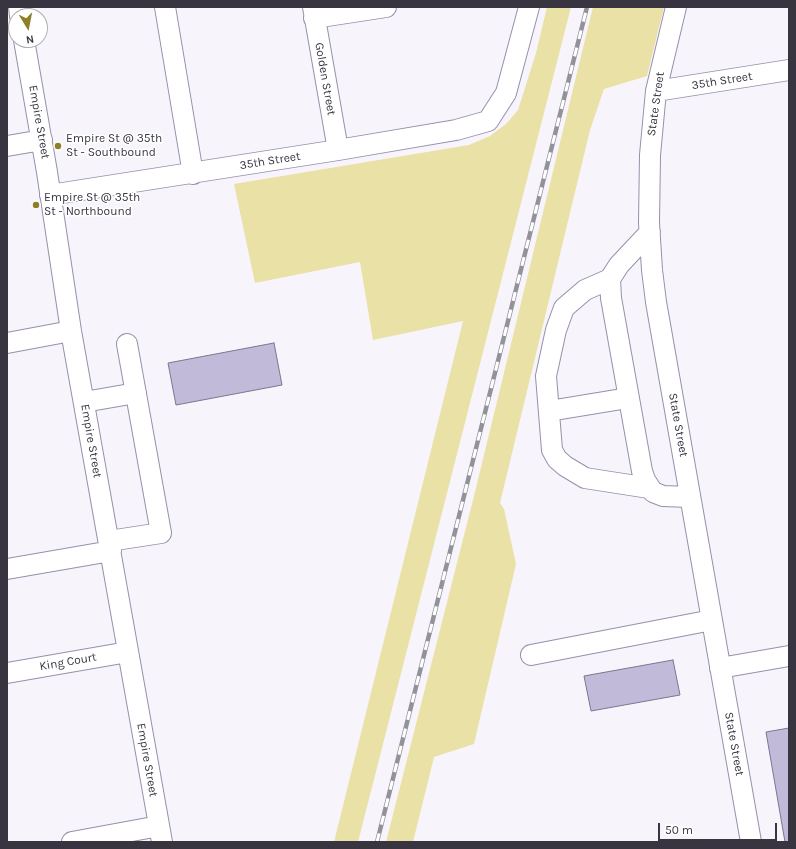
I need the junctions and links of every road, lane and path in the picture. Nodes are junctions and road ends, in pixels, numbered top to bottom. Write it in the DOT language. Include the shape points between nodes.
graph roads {
  1 [pos="165,7"];
  2 [pos="386,7"];
  3 [pos="529,7"];
  4 [pos="676,7"];
  5 [pos="314,12"];
  6 [pos="25,48"];
  7 [pos="789,70"];
  8 [pos="656,91"];
  9 [pos="42,140"];
  10 [pos="7,146"];
  11 [pos="338,150"];
  12 [pos="193,174"];
  13 [pos="50,195"];
  14 [pos="650,232"];
  15 [pos="610,279"];
  16 [pos="71,331"];
  17 [pos="7,343"];
  18 [pos="127,344"];
  19 [pos="136,393"];
  20 [pos="628,398"];
  21 [pos="84,402"];
  22 [pos="549,411"];
  23 [pos="649,488"];
  24 [pos="690,497"];
  25 [pos="110,546"];
  26 [pos="7,569"];
  27 [pos="712,620"];
  28 [pos="128,652"];
  29 [pos="531,655"];
  30 [pos="789,656"];
  31 [pos="720,668"];
  32 [pos="7,673"];
  33 [pos="160,834"];
  34 [pos="72,842"];
  35 [pos="751,842"];
  1 -- 12 [label="street"];
  2 -- 5 [label="street"];
  3 -- 11 [label="street, 35th Street" via="506,93 488,121 456,130"];
  4 -- 8 [label="street, State Street"];
  5 -- 11 [label="street, Golden Street"];
  6 -- 9 [label="street, Empire Street"];
  7 -- 8 [label="street, 35th Street"];
  8 -- 14 [label="street, State Street" via="650,155"];
  9 -- 10 [label="street"];
  9 -- 13 [label="street, Empire Street"];
  11 -- 12 [label="street, 35th Street"];
  12 -- 13 [label="street, 35th Street"];
  13 -- 16 [label="street, Empire Street"];
  14 -- 15 [label="street" via="619,265"];
  14 -- 24 [label="street, State Street" via="656,302"];
  15 -- 20 [label="street"];
  15 -- 22 [label="street" via="585,290 564,308 556,330 546,376"];
  16 -- 17 [label="street"];
  16 -- 21 [label="street, Empire Street"];
  18 -- 19 [label="street"];
  19 -- 21 [label="street"];
  19 -- 25 [label="street" via="161,533"];
  20 -- 22 [label="street"];
  20 -- 23 [label="street" via="642,472"];
  21 -- 25 [label="street, Empire Street"];
  22 -- 23 [label="street" via="552,450 564,466 585,478"];
  23 -- 24 [label="street" via="663,496"];
  24 -- 27 [label="street, State Street"];
  25 -- 26 [label="street"];
  25 -- 28 [label="street, Empire Street"];
  27 -- 29 [label="street"];
  27 -- 31 [label="street, State Street"];
  28 -- 32 [label="street, King Court"];
  28 -- 33 [label="street, Empire Street"];
  30 -- 31 [label="street"];
  31 -- 35 [label="street, State Street"];
  33 -- 34 [label="street"];
}
